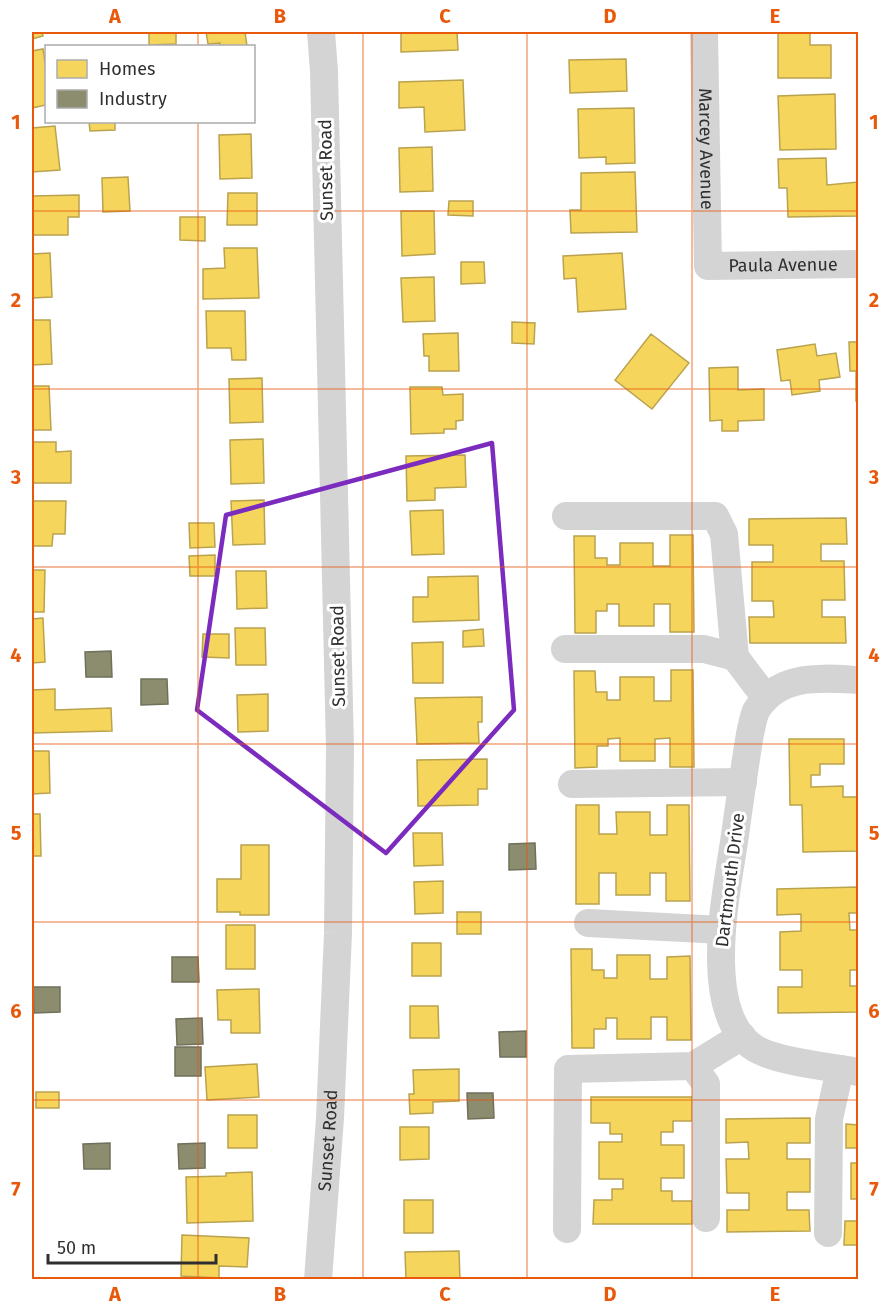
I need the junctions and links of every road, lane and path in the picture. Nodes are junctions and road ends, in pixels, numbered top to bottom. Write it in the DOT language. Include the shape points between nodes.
graph roads {
  1 [pos="321,32"];
  2 [pos="704,32"];
  3 [pos="858,264"];
  4 [pos="708,266"];
  5 [pos="566,516"];
  6 [pos="565,649"];
  7 [pos="735,657"];
  8 [pos="858,680"];
  9 [pos="766,698"];
  10 [pos="743,782"];
  11 [pos="572,784"];
  12 [pos="588,923"];
  13 [pos="722,930"];
  14 [pos="742,1036"];
  15 [pos="693,1066"];
  16 [pos="849,1070"];
  17 [pos="706,1218"];
  18 [pos="567,1228"];
  19 [pos="828,1233"];
  20 [pos="318,1280"];
  1 -- 20 [label="street, Sunset Road" via="340,748 338,933"];
  2 -- 4 [label="street, Marcey Avenue"];
  3 -- 4 [label="street, Paula Avenue"];
  5 -- 7 [label="street" via="715,516 724,534"];
  6 -- 7 [label="street" via="704,649"];
  7 -- 9 [label="street"];
  8 -- 9 [label="street" via="800,680"];
  9 -- 10 [label="street, Dartmouth Drive" via="755,713"];
  10 -- 11 [label="street"];
  10 -- 13 [label="street, Dartmouth Drive"];
  12 -- 13 [label="street"];
  13 -- 14 [label="street, Dartmouth Drive" via="724,993 731,1018"];
  14 -- 15 [label="street"];
  14 -- 16 [label="street, Dartmouth Drive" via="756,1049 785,1059"];
  15 -- 17 [label="street" via="706,1084"];
  15 -- 18 [label="street" via="568,1069"];
  16 -- 19 [label="street" via="829,1119"];
}
